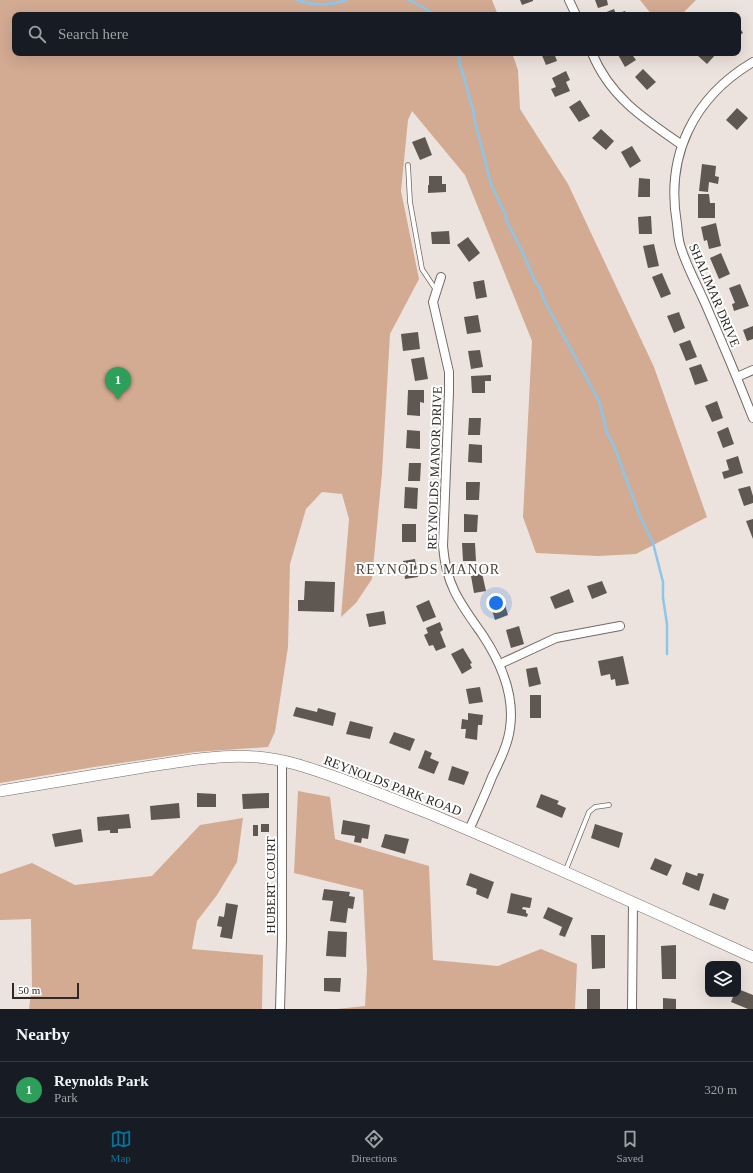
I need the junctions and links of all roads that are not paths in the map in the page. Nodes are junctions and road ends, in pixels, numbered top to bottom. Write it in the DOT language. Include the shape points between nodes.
graph roads {
  1 [pos="570,0"];
  2 [pos="575,12"];
  3 [pos="593,56"];
  4 [pos="753,62"];
  5 [pos="682,144"];
  6 [pos="408,165"];
  7 [pos="441,277"];
  8 [pos="436,290"];
  9 [pos="753,370"];
  10 [pos="737,377"];
  11 [pos="753,418"];
  12 [pos="620,626"];
  13 [pos="500,664"];
  14 [pos="282,761"];
  15 [pos="0,791"];
  16 [pos="609,805"];
  17 [pos="469,830"];
  18 [pos="565,872"];
  19 [pos="633,902"];
  20 [pos="753,957"];
  21 [pos="280,1009"];
  22 [pos="632,1009"];
  1 -- 2 [label="street"];
  3 -- 5 [label="street" via="616,94 643,118"];
  4 -- 5 [label="street, SHALIMAR DRIVE" via="722,84 710,97"];
  5 -- 10 [label="street, SHALIMAR DRIVE" via="676,167 673,204 680,247"];
  6 -- 8 [label="lane" via="410,202 422,269"];
  7 -- 8 [label="street, REYNOLDS MANOR DRIVE"];
  8 -- 13 [label="street, REYNOLDS MANOR DRIVE" via="433,302 449,372 444,562 460,604"];
  9 -- 10 [label="street"];
  10 -- 11 [label="street, SHALIMAR DRIVE"];
  12 -- 13 [label="street" via="556,638"];
  13 -- 17 [label="street, REYNOLDS MANOR DRIVE" via="509,700 510,729 499,763"];
  14 -- 15 [label="main road, REYNOLDS PARK ROAD" via="258,757 222,757 182,761"];
  14 -- 17 [label="main road, REYNOLDS PARK ROAD" via="312,768"];
  14 -- 21 [label="street, HUBERT COURT"];
  16 -- 18 [label="lane" via="595,807 589,812"];
  17 -- 18 [label="main road, REYNOLDS PARK ROAD"];
  18 -- 19 [label="main road, REYNOLDS PARK ROAD"];
  19 -- 20 [label="main road, REYNOLDS PARK ROAD"];
  19 -- 22 [label="street"];
}
